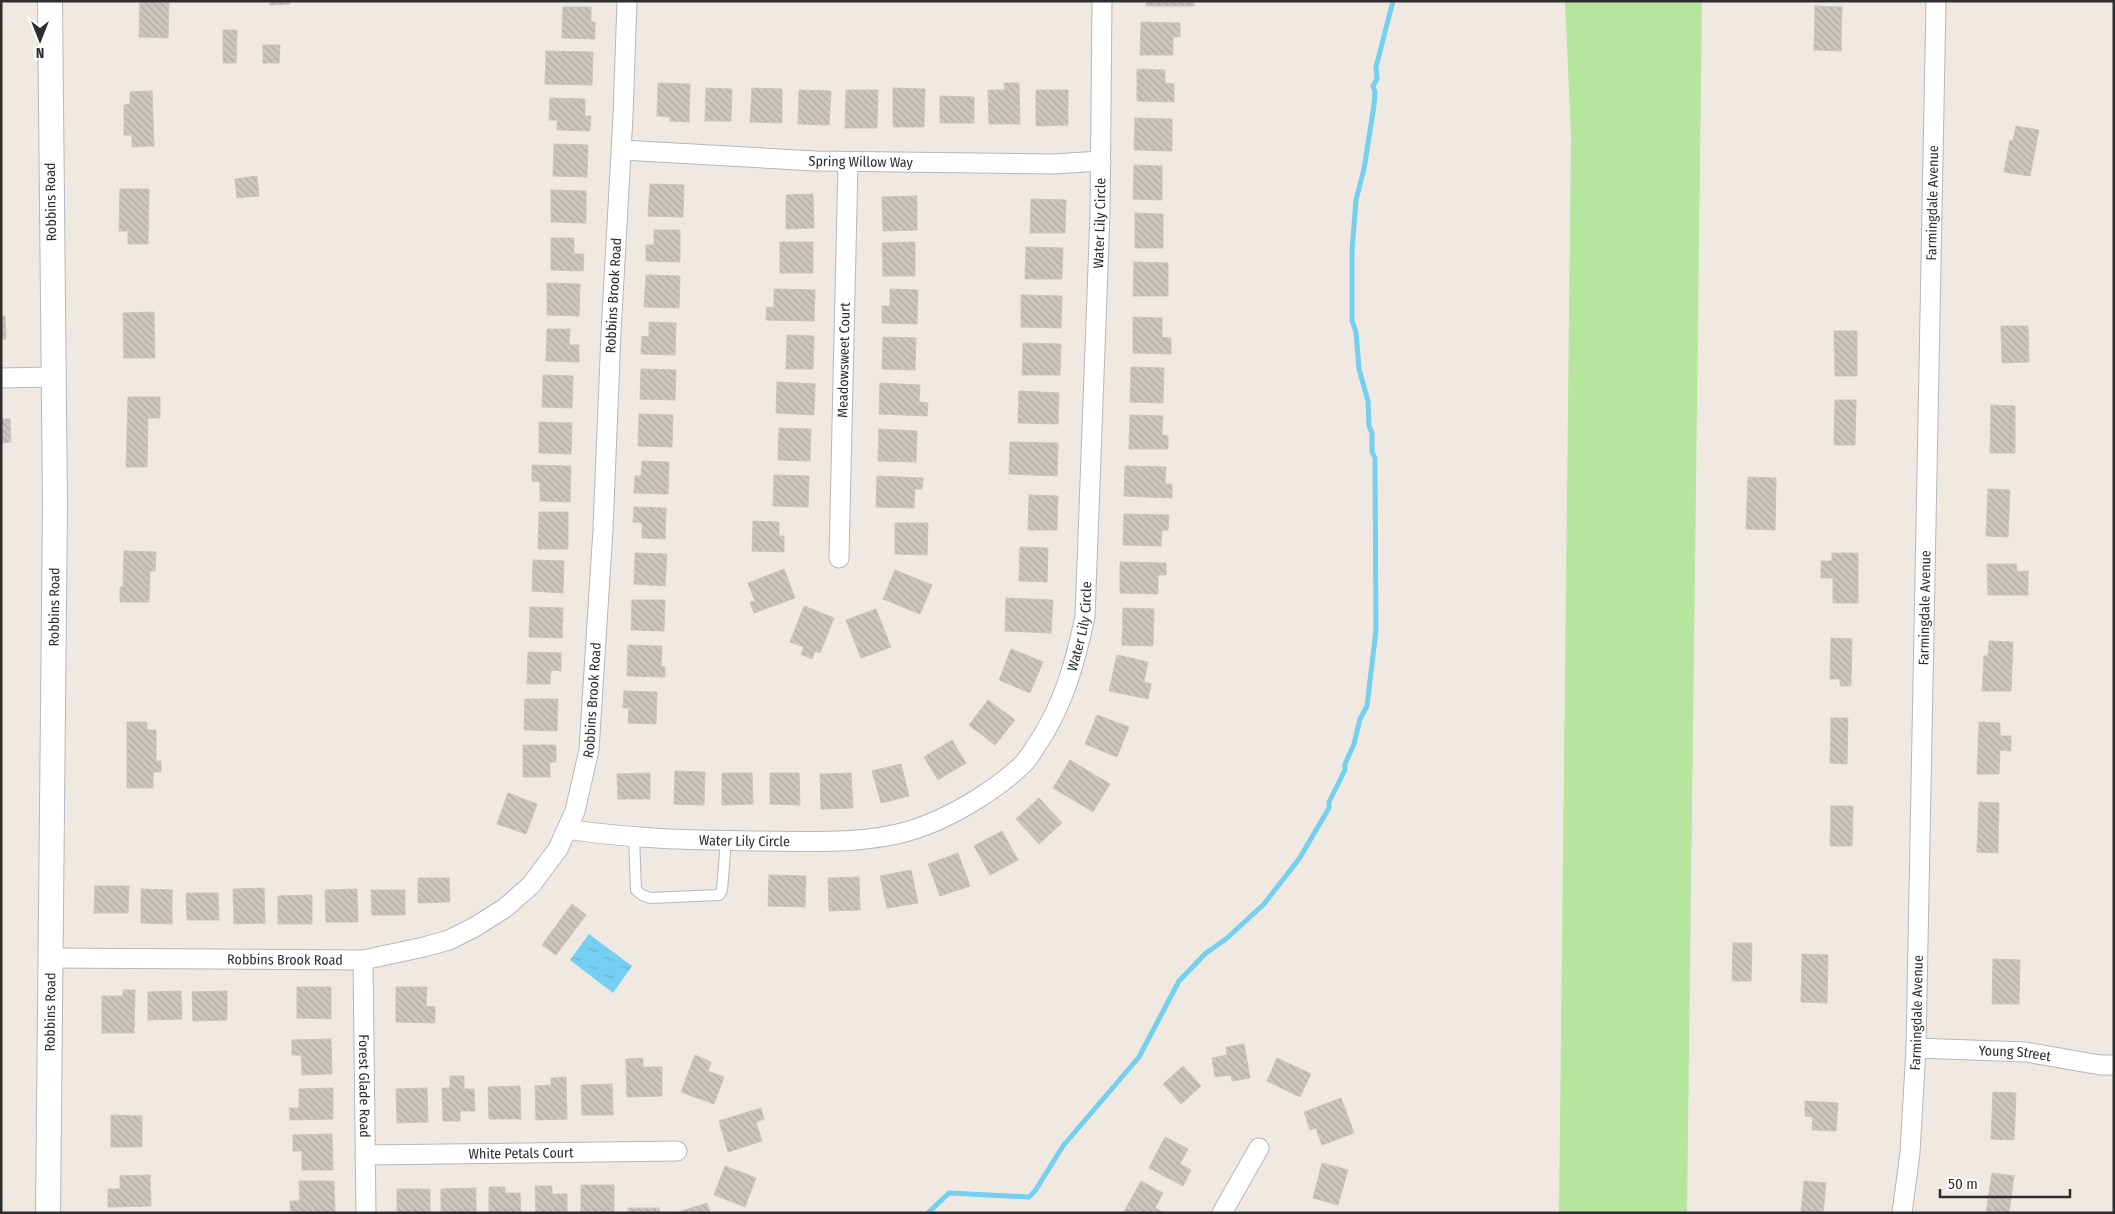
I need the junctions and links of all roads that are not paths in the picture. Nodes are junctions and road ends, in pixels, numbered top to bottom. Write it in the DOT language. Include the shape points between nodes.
graph roads {
  1 [pos="50,1"];
  2 [pos="626,1"];
  3 [pos="1102,1"];
  4 [pos="1936,1"];
  5 [pos="622,150"];
  6 [pos="1100,160"];
  7 [pos="848,162"];
  8 [pos="54,377"];
  9 [pos="1,378"];
  10 [pos="839,558"];
  11 [pos="567,829"];
  12 [pos="634,837"];
  13 [pos="726,840"];
  14 [pos="51,958"];
  15 [pos="363,960"];
  16 [pos="1916,1048"];
  17 [pos="2114,1065"];
  18 [pos="1259,1148"];
  19 [pos="677,1151"];
  20 [pos="365,1154"];
  21 [pos="48,1213"];
  22 [pos="366,1213"];
  23 [pos="1222,1213"];
  24 [pos="1902,1213"];
  1 -- 8 [label="street, Robbins Road"];
  2 -- 5 [label="street, Robbins Brook Road"];
  3 -- 6 [label="street, Water Lily Circle"];
  4 -- 16 [label="street, Farmingdale Avenue"];
  5 -- 7 [label="street, Spring Willow Way"];
  5 -- 11 [label="street, Robbins Brook Road" via="604,529 589,750 575,811"];
  6 -- 7 [label="street, Spring Willow Way" via="1053,164"];
  6 -- 13 [label="street, Water Lily Circle" via="1086,617 1061,702 1043,736 1023,764 979,798 940,820 908,831 867,839"];
  7 -- 10 [label="street, Meadowsweet Court"];
  8 -- 9 [label="street"];
  8 -- 14 [label="street, Robbins Road"];
  11 -- 12 [label="street, Water Lily Circle"];
  11 -- 15 [label="street, Robbins Brook Road" via="558,849 531,885 505,908 449,940"];
  12 -- 13 [label="street, Water Lily Circle"];
  12 -- 13 [label="lane" via="636,890 650,898 719,895"];
  14 -- 15 [label="street, Robbins Brook Road"];
  14 -- 21 [label="street, Robbins Road"];
  15 -- 20 [label="street, Forest Glade Road"];
  16 -- 17 [label="street, Young Street" via="2026,1052"];
  16 -- 24 [label="street, Farmingdale Avenue" via="1910,1153"];
  18 -- 23 [label="street"];
  19 -- 20 [label="street, White Petals Court"];
  20 -- 22 [label="street, Forest Glade Road"];
}
